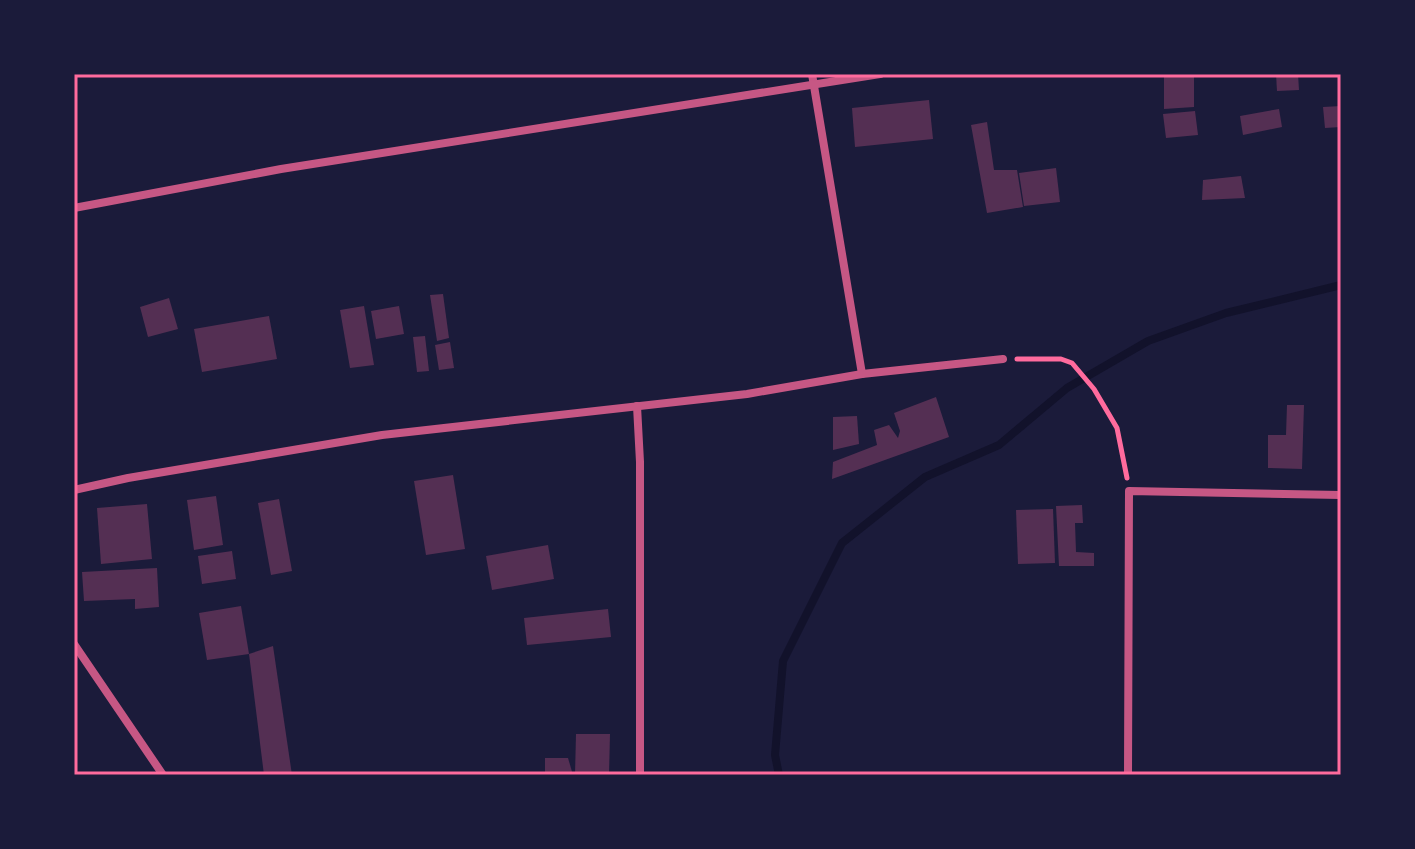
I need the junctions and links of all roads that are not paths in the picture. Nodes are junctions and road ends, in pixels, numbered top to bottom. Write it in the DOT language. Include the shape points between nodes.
graph roads {
  1 [pos="880,74"];
  2 [pos="813,79"];
  3 [pos="74,208"];
  4 [pos="1003,359"];
  5 [pos="862,374"];
  6 [pos="637,406"];
  7 [pos="74,490"];
  8 [pos="1341,495"];
  9 [pos="74,644"];
  10 [pos="163,775"];
  11 [pos="640,775"];
  12 [pos="1128,775"];
  1 -- 2 [label="street"];
  2 -- 3 [label="street"];
  2 -- 5 [label="street"];
  4 -- 5 [label="street"];
  5 -- 6 [label="street"];
  6 -- 7 [label="street" via="382,435"];
  6 -- 11 [label="street"];
  8 -- 12 [label="street" via="1129,491"];
  9 -- 10 [label="street"];
}
